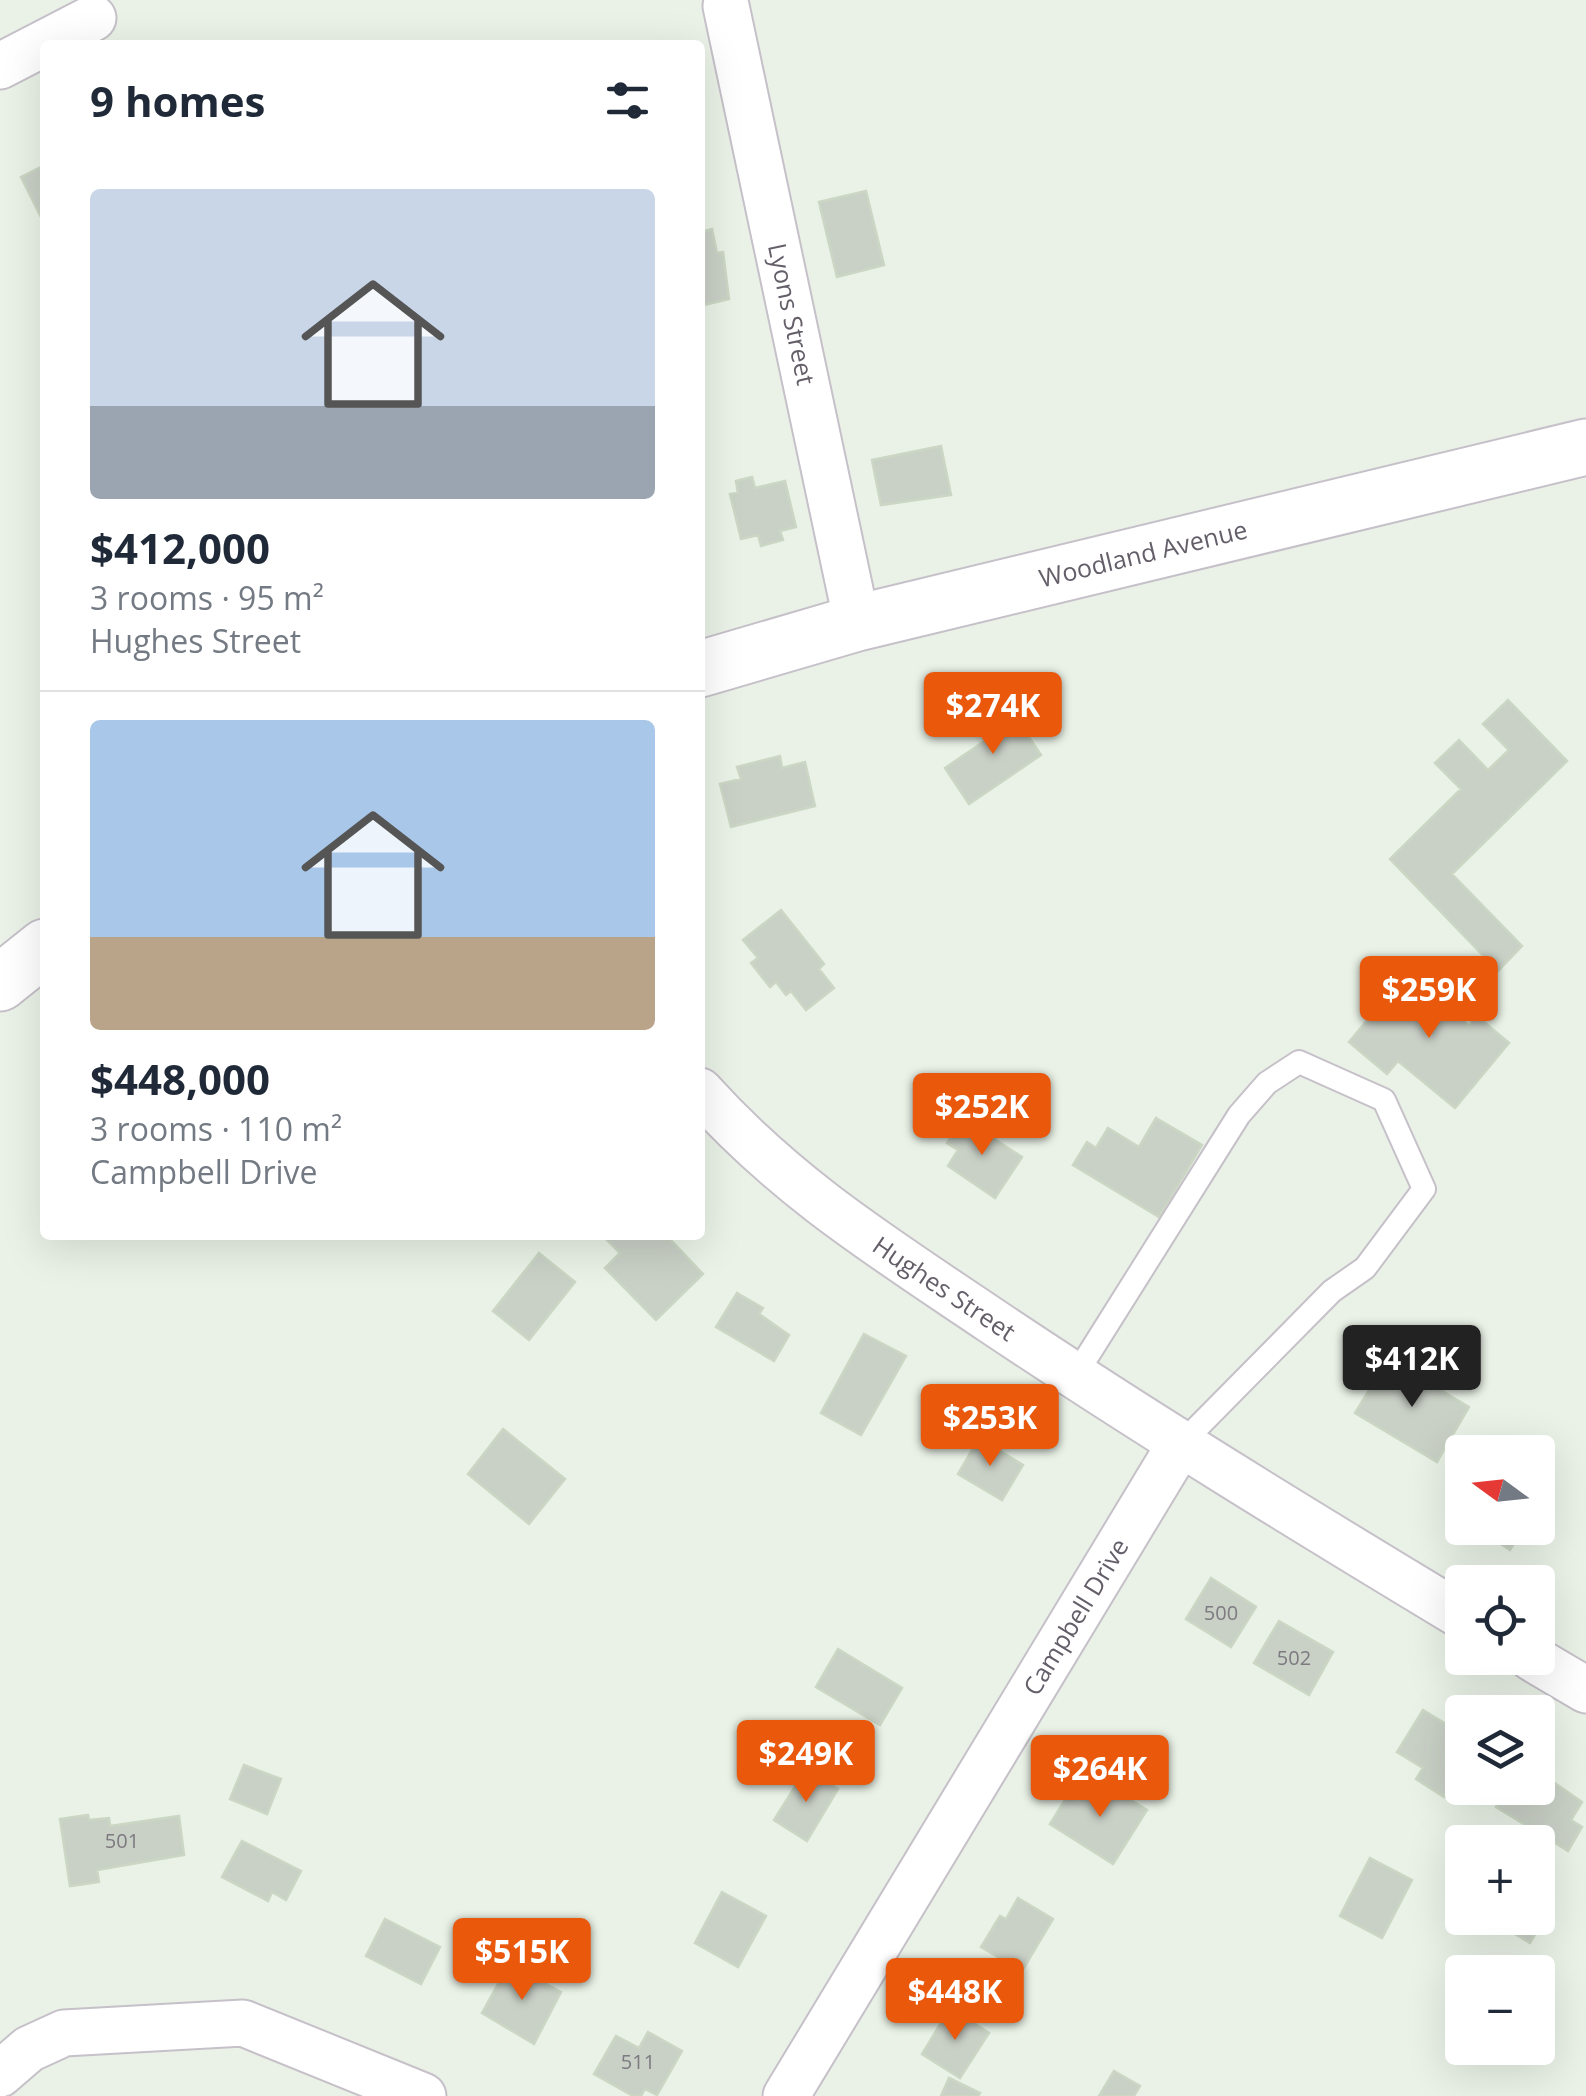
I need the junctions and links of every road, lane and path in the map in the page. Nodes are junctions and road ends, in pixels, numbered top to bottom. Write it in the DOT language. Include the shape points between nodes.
graph roads {
  1 [pos="726,6"];
  2 [pos="95,21"];
  3 [pos="55,40"];
  4 [pos="40,47"];
  5 [pos="0,66"];
  6 [pos="1586,448"];
  7 [pos="858,623"];
  8 [pos="705,668"];
  9 [pos="40,951"];
  10 [pos="0,983"];
  11 [pos="705,1098"];
  12 [pos="1075,1376"];
  13 [pos="1179,1446"];
  14 [pos="1445,1606"];
  15 [pos="1555,1672"];
  16 [pos="1586,1690"];
  17 [pos="0,2074"];
  18 [pos="423,2096"];
  19 [pos="786,2096"];
  1 -- 7 [label="street, Lyons Street"];
  2 -- 3 [label="street"];
  4 -- 5 [label="street"];
  6 -- 7 [label="street, Woodland Avenue"];
  7 -- 8 [label="street, Woodland Avenue"];
  9 -- 10 [label="street"];
  11 -- 12 [label="street, Hughes Street" via="813,1201"];
  12 -- 13 [label="street, Hughes Street"];
  12 -- 13 [label="lane" via="1239,1115 1268,1083 1299,1062 1384,1100 1424,1189 1365,1268 1332,1290"];
  13 -- 14 [label="street, Hughes Street"];
  13 -- 19 [label="street, Campbell Drive"];
  15 -- 16 [label="street"];
  17 -- 18 [label="street" via="29,2049 64,2033 242,2023"];
}
